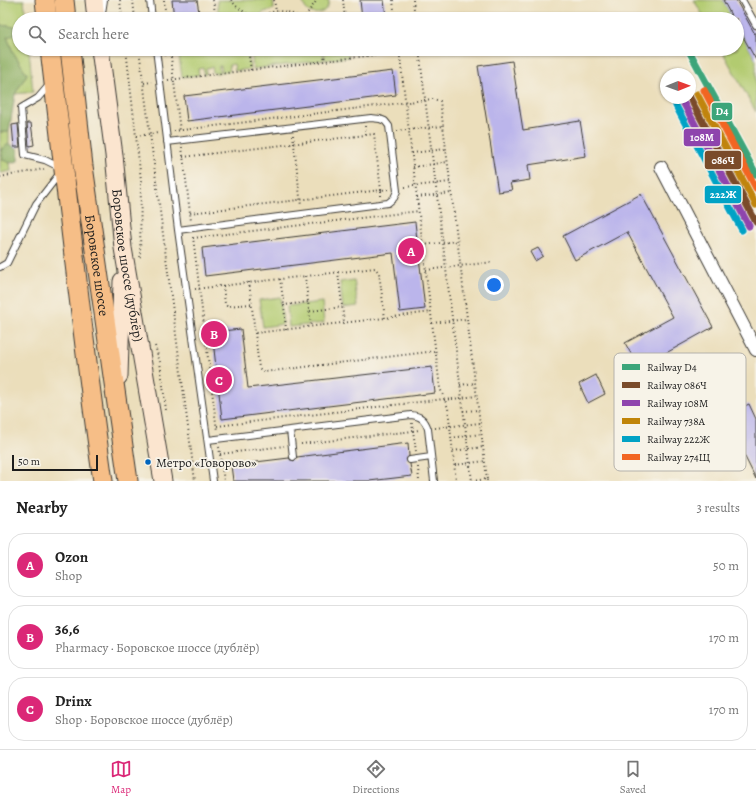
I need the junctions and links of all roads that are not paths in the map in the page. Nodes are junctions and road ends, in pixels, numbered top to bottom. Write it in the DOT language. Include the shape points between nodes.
graph roads {
  1 [pos="45,0"];
  2 [pos="64,0"];
  3 [pos="94,0"];
  4 [pos="104,0"];
  5 [pos="150,0"];
  6 [pos="742,0"];
  7 [pos="46,12"];
  8 [pos="65,12"];
  9 [pos="95,12"];
  10 [pos="102,12"];
  11 [pos="151,12"];
  12 [pos="756,26"];
  13 [pos="51,56"];
  14 [pos="71,56"];
  15 [pos="101,56"];
  16 [pos="157,56"];
  17 [pos="54,80"];
  18 [pos="167,142"];
  19 [pos="661,167"];
  20 [pos="54,169"];
  21 [pos="178,230"];
  22 [pos="123,248"];
  23 [pos="0,267"];
  24 [pos="756,350"];
  25 [pos="118,408"];
  26 [pos="290,430"];
  27 [pos="208,440"];
  28 [pos="293,457"];
  29 [pos="431,457"];
  30 [pos="413,459"];
  31 [pos="103,481"];
  32 [pos="128,481"];
  33 [pos="163,481"];
  34 [pos="213,481"];
  35 [pos="434,481"];
  1 -- 7 [label="main road"];
  2 -- 8 [label="main road"];
  3 -- 9 [label="street"];
  4 -- 10 [label="lane"];
  5 -- 11 [label="lane"];
  6 -- 12 [label="lane"];
  13 -- 17 [label="main road, Боровское шоссе"];
  14 -- 25 [label="main road, Боровское шоссе" via="83,166"];
  15 -- 22 [label="street, Боровское шоссе (дублёр)"];
  16 -- 18 [label="lane"];
  17 -- 20 [label="main road, Боровское шоссе"];
  17 -- 20 [label="lane" via="38,98 21,108 25,154 46,160"];
  18 -- 21 [label="lane"];
  18 -- 21 [label="lane" via="380,119 388,124 390,132 397,191 392,201 381,205"];
  19 -- 24 [label="street"];
  20 -- 23 [label="lane" via="7,263"];
  20 -- 31 [label="main road, Боровское шоссе"];
  21 -- 27 [label="lane"];
  22 -- 25 [label="street"];
  22 -- 33 [label="street, Боровское шоссе (дублёр)"];
  25 -- 32 [label="main road, Боровское шоссе"];
  26 -- 27 [label="lane"];
  26 -- 28 [label="lane"];
  26 -- 29 [label="lane" via="417,416 426,423"];
  27 -- 34 [label="lane"];
  29 -- 30 [label="lane"];
  29 -- 35 [label="lane"];
}
